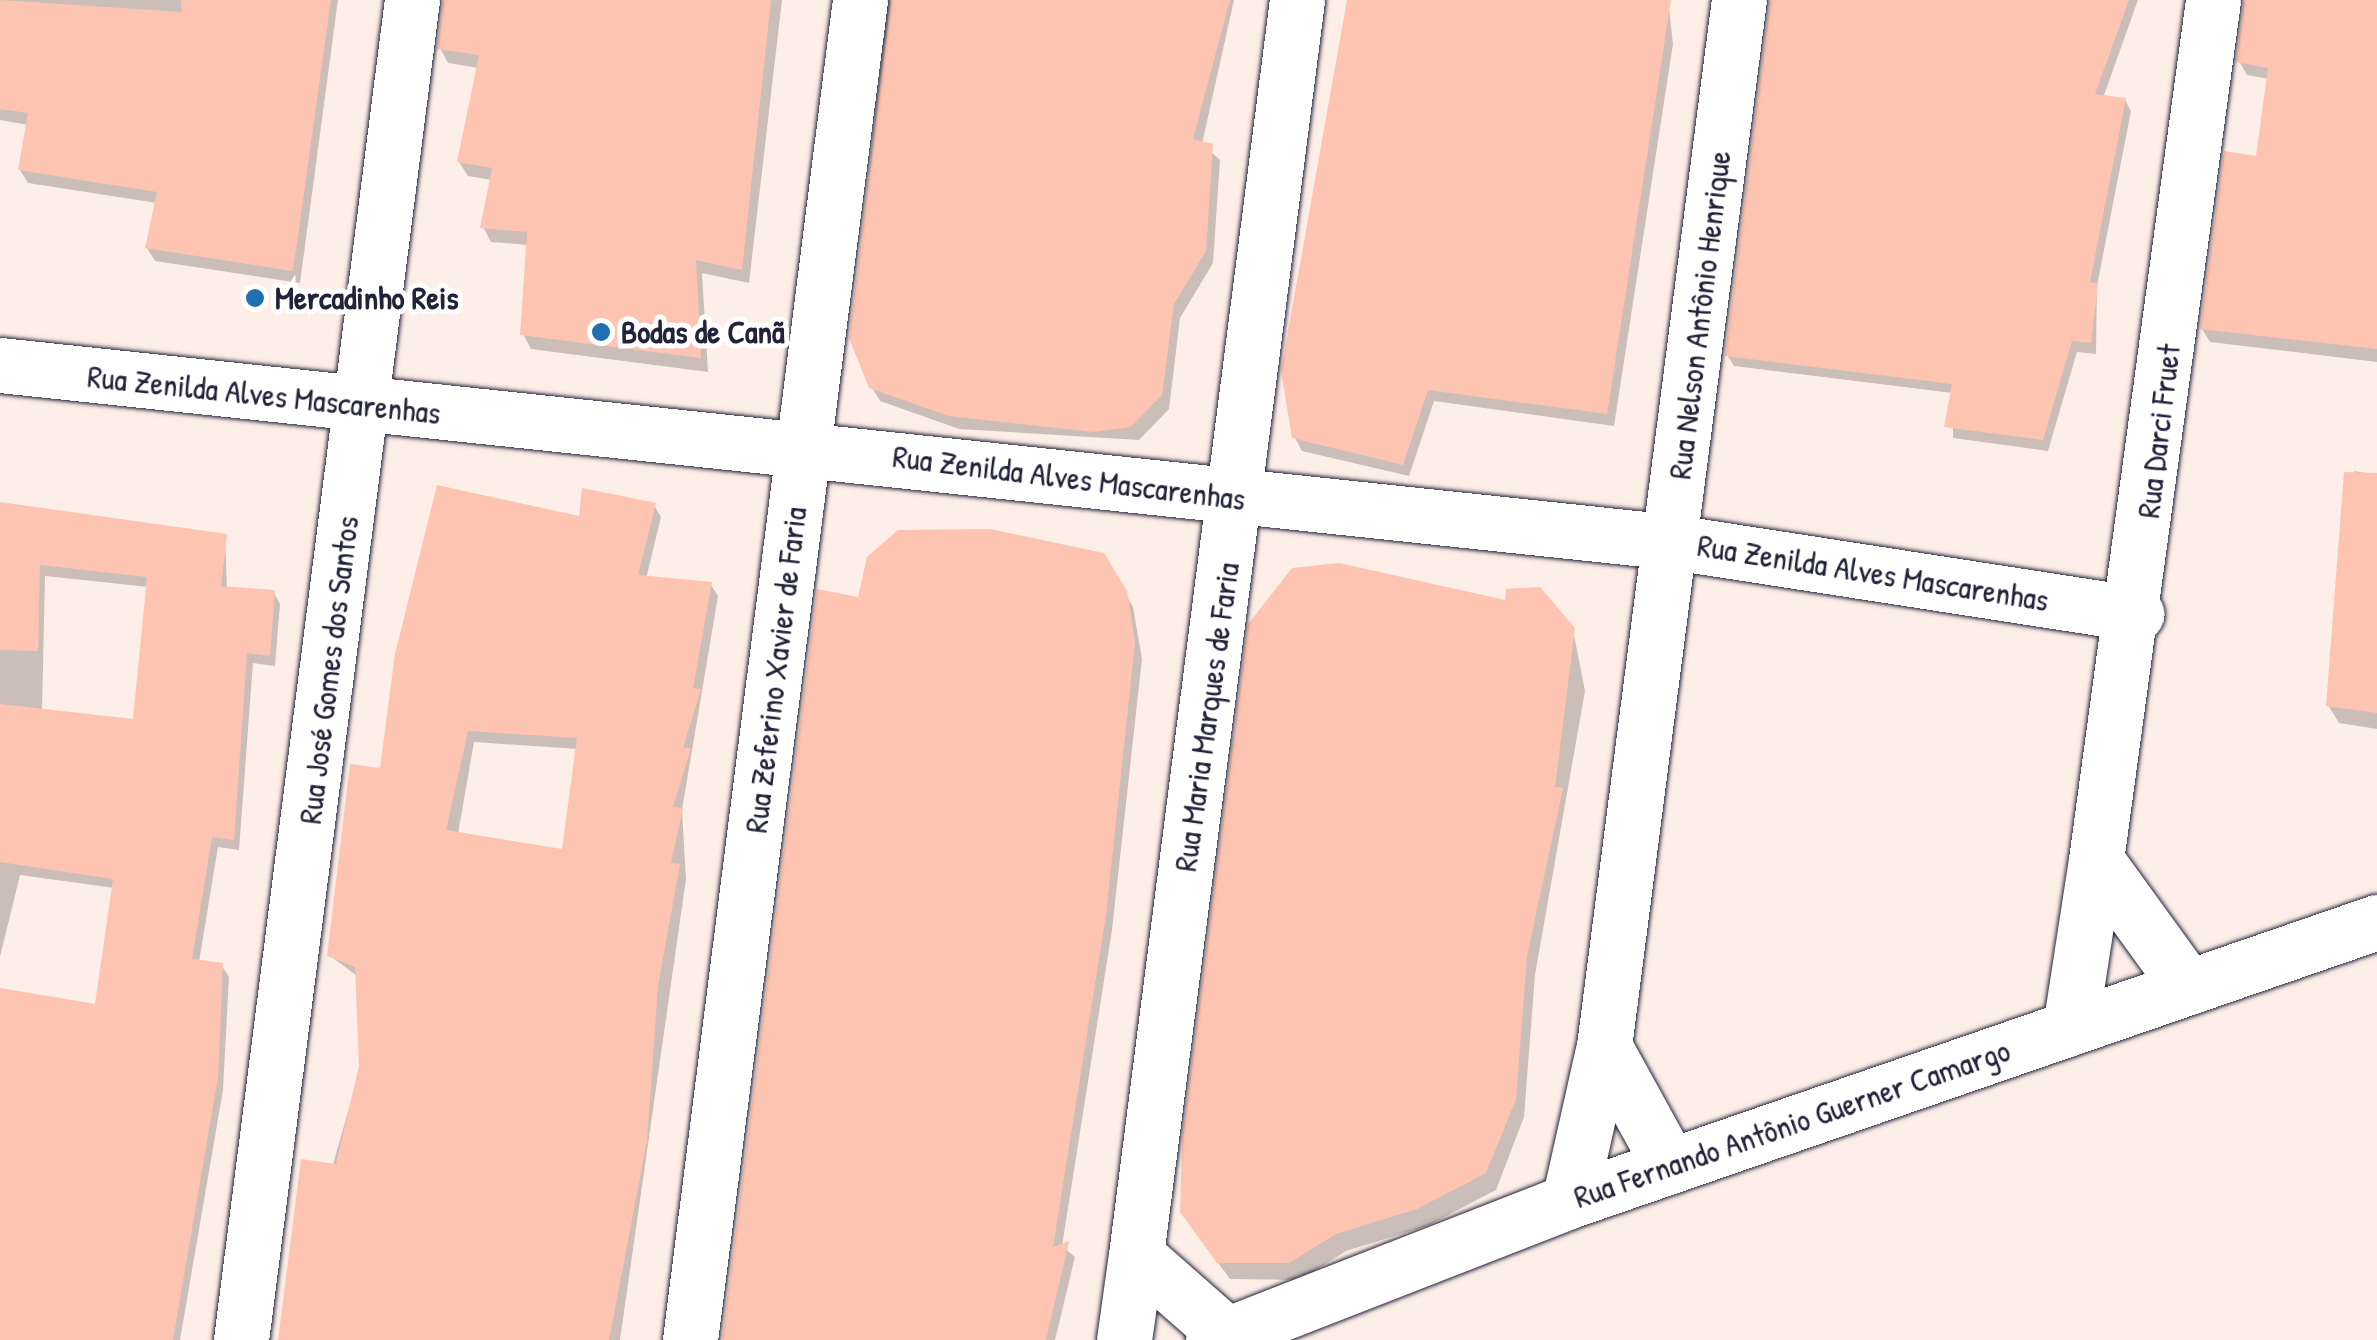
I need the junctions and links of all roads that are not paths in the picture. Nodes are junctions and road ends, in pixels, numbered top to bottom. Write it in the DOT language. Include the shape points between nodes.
graph roads {
  1 [pos="412,0"];
  2 [pos="860,0"];
  3 [pos="1297,0"];
  4 [pos="1739,0"];
  5 [pos="2214,0"];
  6 [pos="0,365"];
  7 [pos="363,408"];
  8 [pos="806,446"];
  9 [pos="1236,500"];
  10 [pos="1673,542"];
  11 [pos="2136,614"];
  12 [pos="2096,860"];
  13 [pos="2377,922"];
  14 [pos="2188,987"];
  15 [pos="2070,1028"];
  16 [pos="1604,1046"];
  17 [pos="1670,1166"];
  18 [pos="1569,1201"];
  19 [pos="1136,1255"];
  20 [pos="1220,1337"];
  21 [pos="241,1340"];
  22 [pos="690,1340"];
  23 [pos="1124,1340"];
  1 -- 7 [label="street, Rua José Gomes dos Santos"];
  2 -- 8 [label="street, Rua Zeferino Xavier de Faria"];
  3 -- 9 [label="street, Rua Maria Marques de Faria"];
  4 -- 10 [label="street, Rua Nelson Antônio Henrique"];
  5 -- 11 [label="street, Rua Darci Fruet"];
  6 -- 7 [label="street, Rua Zenilda Alves Mascarenhas"];
  7 -- 8 [label="street, Rua Zenilda Alves Mascarenhas"];
  7 -- 21 [label="street, Rua José Gomes dos Santos"];
  8 -- 9 [label="street, Rua Zenilda Alves Mascarenhas"];
  8 -- 22 [label="street, Rua Zeferino Xavier de Faria"];
  9 -- 10 [label="street, Rua Zenilda Alves Mascarenhas"];
  9 -- 19 [label="street, Rua Maria Marques de Faria"];
  10 -- 11 [label="street, Rua Zenilda Alves Mascarenhas"];
  10 -- 16 [label="street, Rua Nelson Antônio Henrique"];
  11 -- 12 [label="street, Rua Darci Fruet"];
  12 -- 14 [label="street"];
  12 -- 15 [label="street, Rua Darci Fruet"];
  13 -- 14 [label="street, Rua Fernando Antônio Guerner Camargo"];
  14 -- 15 [label="street, Rua Fernando Antônio Guerner Camargo"];
  15 -- 17 [label="street, Rua Fernando Antônio Guerner Camargo"];
  16 -- 17 [label="street"];
  16 -- 18 [label="street, Rua Nelson Antônio Henrique"];
  17 -- 18 [label="street, Rua Fernando Antônio Guerner Camargo"];
  18 -- 20 [label="street, Rua Fernando Antônio Guerner Camargo"];
  19 -- 20 [label="street"];
  19 -- 23 [label="street, Rua Maria Marques de Faria"];
}
